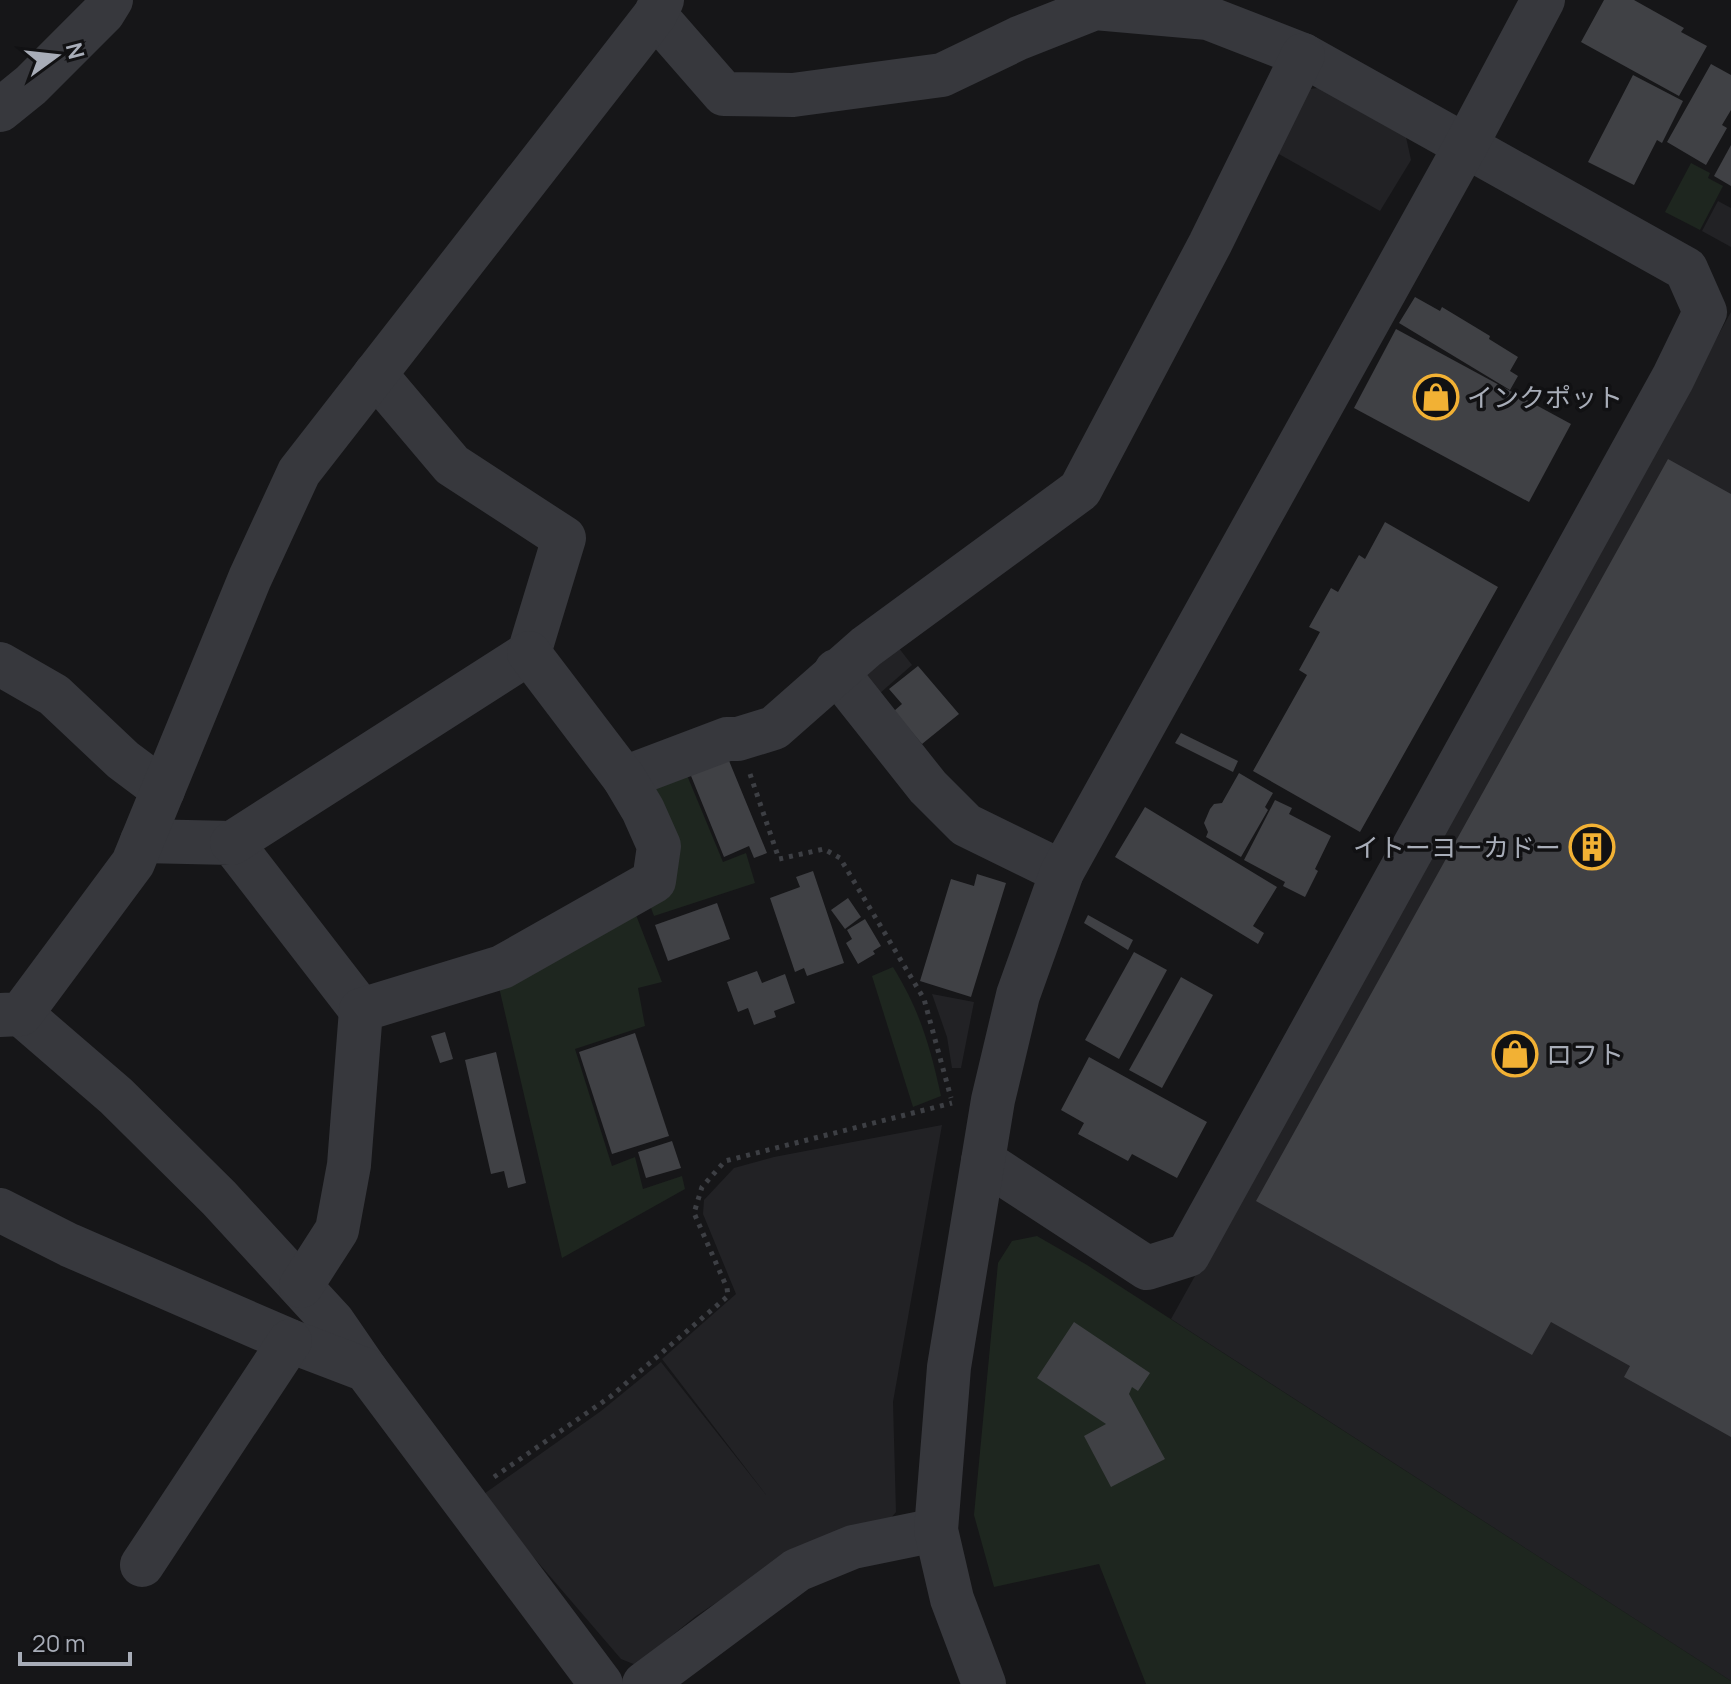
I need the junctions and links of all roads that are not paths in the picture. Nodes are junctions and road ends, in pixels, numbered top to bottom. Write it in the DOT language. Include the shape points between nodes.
graph roads {
  1 [pos="111,0"];
  2 [pos="1543,0"];
  3 [pos="1095,4"];
  4 [pos="658,7"];
  5 [pos="1303,55"];
  6 [pos="0,110"];
  7 [pos="1465,147"];
  8 [pos="375,374"];
  9 [pos="529,653"];
  10 [pos="0,664"];
  11 [pos="836,671"];
  12 [pos="624,778"];
  13 [pos="163,790"];
  14 [pos="142,841"];
  15 [pos="232,843"];
  16 [pos="1062,872"];
  17 [pos="361,1010"];
  18 [pos="10,1014"];
  19 [pos="983,1161"];
  20 [pos="0,1210"];
  21 [pos="301,1286"];
  22 [pos="290,1341"];
  23 [pos="366,1370"];
  24 [pos="936,1530"];
  25 [pos="142,1565"];
  26 [pos="601,1684"];
  27 [pos="644,1684"];
  28 [pos="984,1684"];
  1 -- 6 [label="street" via="31,85"];
  2 -- 7 [label="street"];
  3 -- 4 [label="street" via="942,75 793,95 724,94"];
  3 -- 5 [label="street" via="1208,18"];
  4 -- 8 [label="street"];
  5 -- 7 [label="street"];
  5 -- 11 [label="street" via="1080,490"];
  7 -- 16 [label="street"];
  7 -- 19 [label="street" via="1686,269 1705,312 1666,392 1188,1255 1147,1268"];
  8 -- 9 [label="street" via="452,465 564,538"];
  8 -- 13 [label="street" via="299,472"];
  9 -- 12 [label="street"];
  9 -- 15 [label="street"];
  10 -- 13 [label="street" via="54,695"];
  11 -- 12 [label="street" via="774,728 727,739"];
  11 -- 16 [label="street" via="928,787 966,825"];
  12 -- 17 [label="street" via="659,846 654,881 502,967"];
  13 -- 14 [label="street"];
  14 -- 15 [label="street"];
  14 -- 18 [label="street" via="133,863"];
  15 -- 17 [label="street"];
  16 -- 19 [label="street" via="972,1108"];
  17 -- 21 [label="street" via="349,1165 337,1230"];
  18 -- 21 [label="street" via="116,1096"];
  19 -- 24 [label="street" via="949,1367"];
  20 -- 22 [label="street"];
  21 -- 23 [label="street"];
  22 -- 23 [label="street"];
  22 -- 25 [label="street"];
  23 -- 26 [label="street"];
  24 -- 27 [label="street" via="853,1547 797,1570"];
  24 -- 28 [label="street" via="952,1599"];
}
